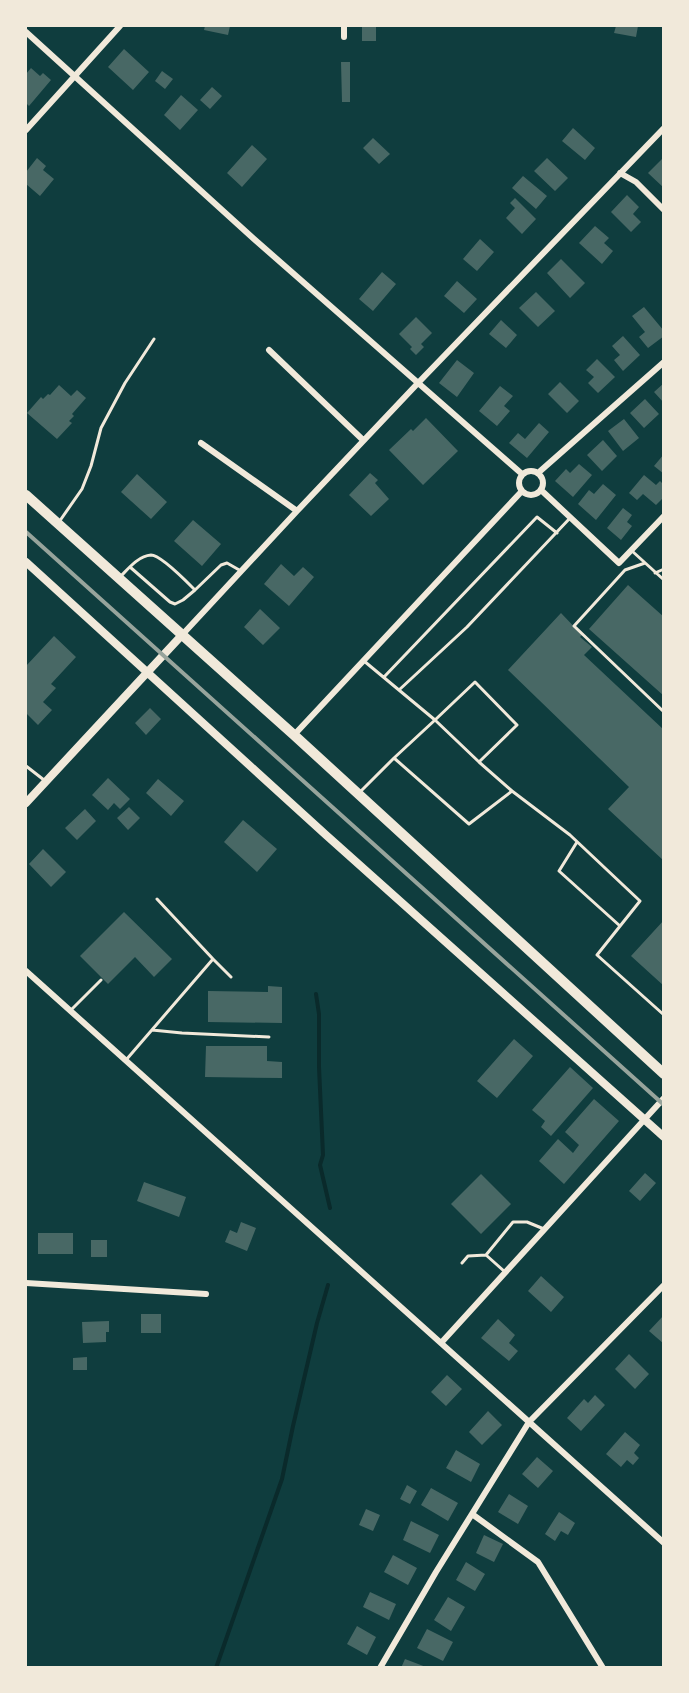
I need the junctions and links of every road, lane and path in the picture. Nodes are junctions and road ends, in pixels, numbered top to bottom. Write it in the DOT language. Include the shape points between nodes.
graph roads {
  1 [pos="120,26"];
  2 [pos="344,26"];
  3 [pos="26,32"];
  4 [pos="344,36"];
  5 [pos="74,76"];
  6 [pos="663,128"];
  7 [pos="26,130"];
  8 [pos="620,173"];
  9 [pos="663,210"];
  10 [pos="154,339"];
  11 [pos="269,350"];
  12 [pos="663,362"];
  13 [pos="419,381"];
  14 [pos="363,440"];
  15 [pos="201,443"];
  16 [pos="538,473"];
  17 [pos="522,474"];
  18 [pos="541,490"];
  19 [pos="522,491"];
  20 [pos="26,495"];
  21 [pos="297,511"];
  22 [pos="663,516"];
  23 [pos="571,518"];
  24 [pos="58,524"];
  25 [pos="557,533"];
  26 [pos="631,550"];
  27 [pos="26,562"];
  28 [pos="619,563"];
  29 [pos="645,563"];
  30 [pos="130,567"];
  31 [pos="169,567"];
  32 [pos="663,569"];
  33 [pos="625,570"];
  34 [pos="164,572"];
  35 [pos="241,572"];
  36 [pos="656,573"];
  37 [pos="119,578"];
  38 [pos="663,580"];
  39 [pos="195,590"];
  40 [pos="182,635"];
  41 [pos="363,660"];
  42 [pos="147,672"];
  43 [pos="384,677"];
  44 [pos="399,690"];
  45 [pos="663,712"];
  46 [pos="435,720"];
  47 [pos="294,735"];
  48 [pos="394,758"];
  49 [pos="478,762"];
  50 [pos="26,765"];
  51 [pos="46,781"];
  52 [pos="512,791"];
  53 [pos="357,795"];
  54 [pos="26,803"];
  55 [pos="577,842"];
  56 [pos="157,899"];
  57 [pos="620,926"];
  58 [pos="213,959"];
  59 [pos="26,971"];
  60 [pos="231,977"];
  61 [pos="101,980"];
  62 [pos="70,1011"];
  63 [pos="663,1015"];
  64 [pos="152,1030"];
  65 [pos="269,1036"];
  66 [pos="126,1060"];
  67 [pos="663,1074"];
  68 [pos="663,1098"];
  69 [pos="644,1119"];
  70 [pos="663,1137"];
  71 [pos="544,1228"];
  72 [pos="486,1255"];
  73 [pos="462,1263"];
  74 [pos="505,1272"];
  75 [pos="26,1283"];
  76 [pos="663,1286"];
  77 [pos="206,1294"];
  78 [pos="441,1342"];
  79 [pos="530,1422"];
  80 [pos="472,1514"];
  81 [pos="663,1543"];
  82 [pos="380,1668"];
  83 [pos="603,1668"];
  1 -- 5 [label="street"];
  2 -- 4 [label="street"];
  3 -- 5 [label="street"];
  5 -- 7 [label="street"];
  5 -- 13 [label="street"];
  6 -- 8 [label="street"];
  8 -- 9 [label="street" via="636,182"];
  8 -- 13 [label="street"];
  10 -- 24 [label="lane" via="101,428 82,489"];
  11 -- 14 [label="street"];
  12 -- 16 [label="street"];
  13 -- 14 [label="street"];
  13 -- 17 [label="street"];
  14 -- 21 [label="street"];
  15 -- 21 [label="street"];
  16 -- 17 [label="street" via="531,470"];
  16 -- 18 [label="street" via="543,483"];
  17 -- 19 [label="street"];
  18 -- 19 [label="street" via="531,495"];
  18 -- 23 [label="street"];
  19 -- 41 [label="street"];
  20 -- 24 [label="main road"];
  21 -- 35 [label="street"];
  22 -- 26 [label="street"];
  23 -- 25 [label="lane"];
  23 -- 28 [label="street"];
  24 -- 37 [label="main road"];
  25 -- 43 [label="lane" via="537,517"];
  25 -- 44 [label="lane" via="467,627"];
  26 -- 28 [label="street"];
  26 -- 29 [label="lane"];
  27 -- 42 [label="street"];
  28 -- 33 [label="lane"];
  29 -- 33 [label="lane"];
  29 -- 36 [label="lane"];
  30 -- 31 [label="lane" via="149,555"];
  30 -- 37 [label="lane"];
  30 -- 39 [label="lane" via="175,604"];
  31 -- 34 [label="lane"];
  31 -- 39 [label="lane"];
  32 -- 36 [label="lane"];
  33 -- 45 [label="lane" via="574,626"];
  35 -- 39 [label="lane" via="226,563"];
  35 -- 40 [label="street"];
  36 -- 38 [label="lane"];
  37 -- 40 [label="main road"];
  40 -- 42 [label="street"];
  40 -- 47 [label="main road"];
  41 -- 43 [label="lane"];
  41 -- 47 [label="street"];
  42 -- 51 [label="street"];
  42 -- 69 [label="street"];
  43 -- 44 [label="lane"];
  44 -- 46 [label="lane"];
  46 -- 48 [label="lane"];
  46 -- 49 [label="lane"];
  46 -- 49 [label="lane" via="475,682 517,725"];
  47 -- 53 [label="main road"];
  48 -- 52 [label="lane" via="469,824"];
  48 -- 53 [label="lane"];
  49 -- 52 [label="lane"];
  50 -- 51 [label="lane"];
  51 -- 54 [label="street"];
  52 -- 55 [label="lane"];
  53 -- 67 [label="main road"];
  55 -- 57 [label="lane" via="559,872"];
  55 -- 57 [label="lane" via="640,901"];
  56 -- 58 [label="lane"];
  57 -- 63 [label="lane" via="597,955"];
  58 -- 60 [label="lane"];
  58 -- 64 [label="lane"];
  59 -- 62 [label="street"];
  61 -- 62 [label="lane"];
  62 -- 66 [label="street"];
  64 -- 65 [label="lane"];
  64 -- 66 [label="lane"];
  66 -- 78 [label="street"];
  68 -- 69 [label="street"];
  69 -- 70 [label="street"];
  69 -- 71 [label="street"];
  71 -- 72 [label="lane" via="513,1222"];
  71 -- 74 [label="street"];
  72 -- 73 [label="lane" via="468,1256"];
  72 -- 74 [label="lane"];
  74 -- 78 [label="street"];
  75 -- 77 [label="street"];
  76 -- 79 [label="street"];
  78 -- 79 [label="street"];
  79 -- 80 [label="street"];
  79 -- 81 [label="street"];
  80 -- 82 [label="street"];
  80 -- 83 [label="street" via="538,1562"];
}
